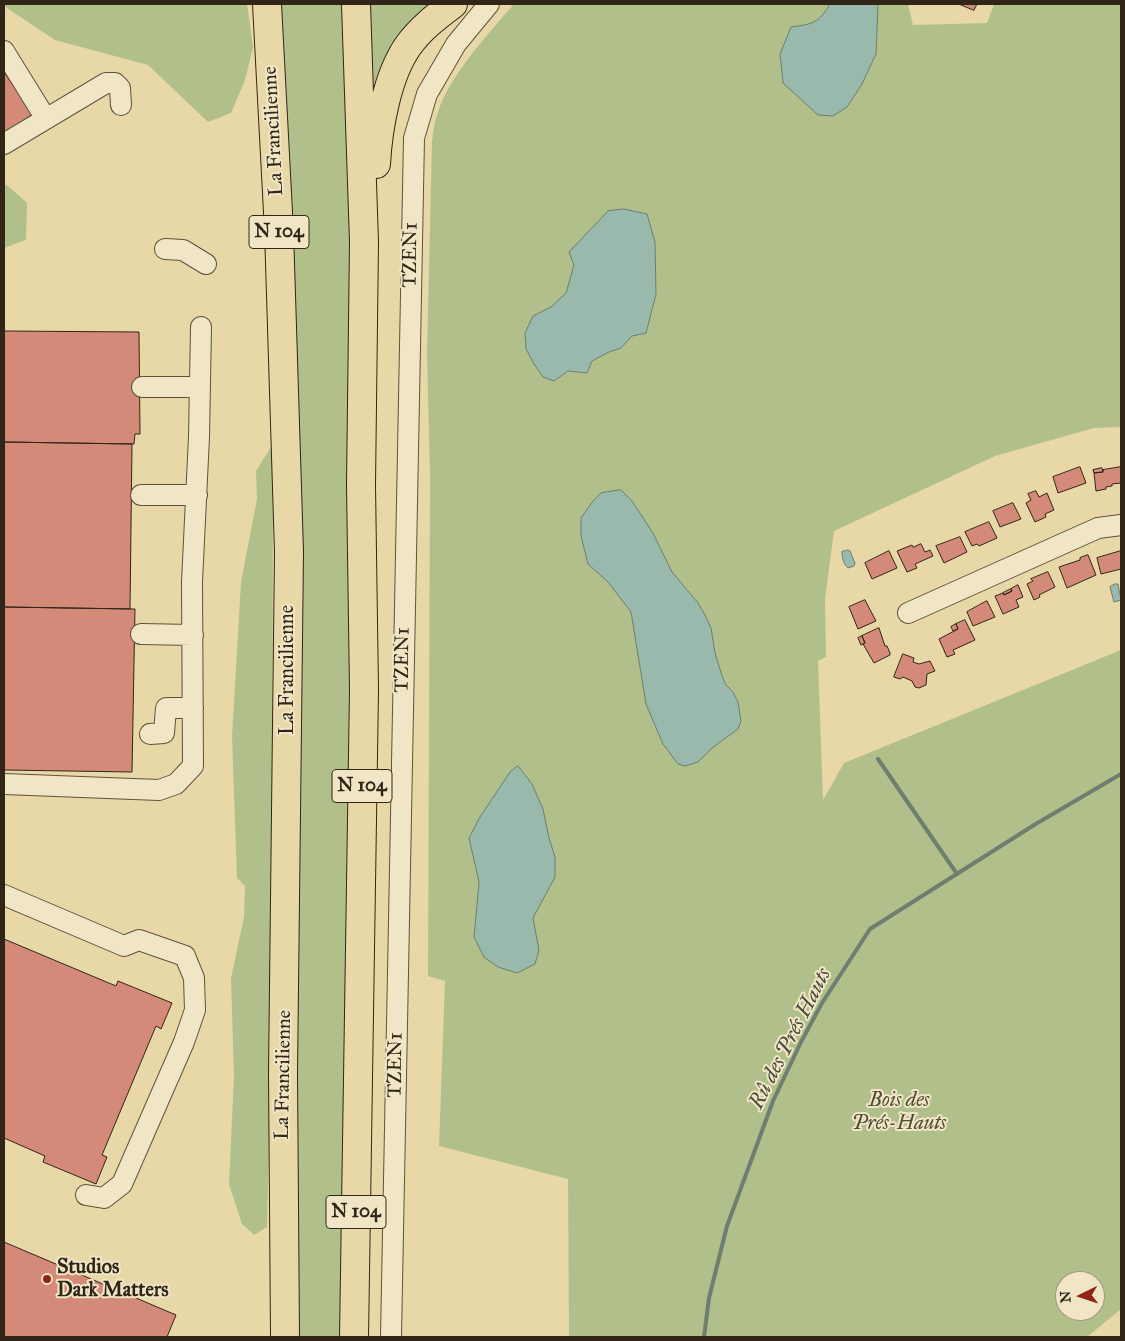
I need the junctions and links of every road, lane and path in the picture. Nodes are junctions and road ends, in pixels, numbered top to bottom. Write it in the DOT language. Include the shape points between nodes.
graph roads {
  1 [pos="256,4"];
  2 [pos="267,4"];
  3 [pos="356,4"];
  4 [pos="454,4"];
  5 [pos="489,4"];
  6 [pos="4,51"];
  7 [pos="270,58"];
  8 [pos="120,105"];
  9 [pos="46,119"];
  10 [pos="4,144"];
  11 [pos="364,242"];
  12 [pos="165,249"];
  13 [pos="206,264"];
  14 [pos="201,326"];
  15 [pos="142,387"];
  16 [pos="200,388"];
  17 [pos="141,495"];
  18 [pos="196,495"];
  19 [pos="1121,525"];
  20 [pos="908,613"];
  21 [pos="141,634"];
  22 [pos="192,634"];
  23 [pos="192,708"];
  24 [pos="150,734"];
  25 [pos="4,784"];
  26 [pos="4,895"];
  27 [pos="86,1195"];
  28 [pos="285,1337"];
  29 [pos="354,1337"];
  30 [pos="391,1337"];
  1 -- 7 [label="highway"];
  2 -- 7 [label="highway, La Francilienne / N 104"];
  3 -- 11 [label="highway, N 104"];
  4 -- 11 [label="highway" via="421,30 396,69 376,147 373,206"];
  5 -- 30 [label="street, TZEN1" via="456,44 427,94 414,138"];
  6 -- 9 [label="street"];
  7 -- 28 [label="highway, La Francilienne / N 104" via="289,552 283,1073"];
  8 -- 9 [label="street" via="120,88 115,83 106,84 85,102"];
  9 -- 10 [label="street"];
  11 -- 29 [label="highway, N 104" via="361,485 364,690"];
  12 -- 13 [label="street" via="183,250"];
  14 -- 16 [label="street"];
  15 -- 16 [label="street"];
  16 -- 18 [label="street"];
  17 -- 18 [label="street"];
  18 -- 22 [label="street"];
  19 -- 20 [label="street" via="1098,528"];
  21 -- 22 [label="street"];
  22 -- 23 [label="street"];
  23 -- 24 [label="street" via="166,708 164,733"];
  23 -- 25 [label="street" via="193,766 176,784 159,790"];
  26 -- 27 [label="street" via="124,946 139,940 186,956 194,978 195,1010 184,1042 122,1184 104,1198"];
}
